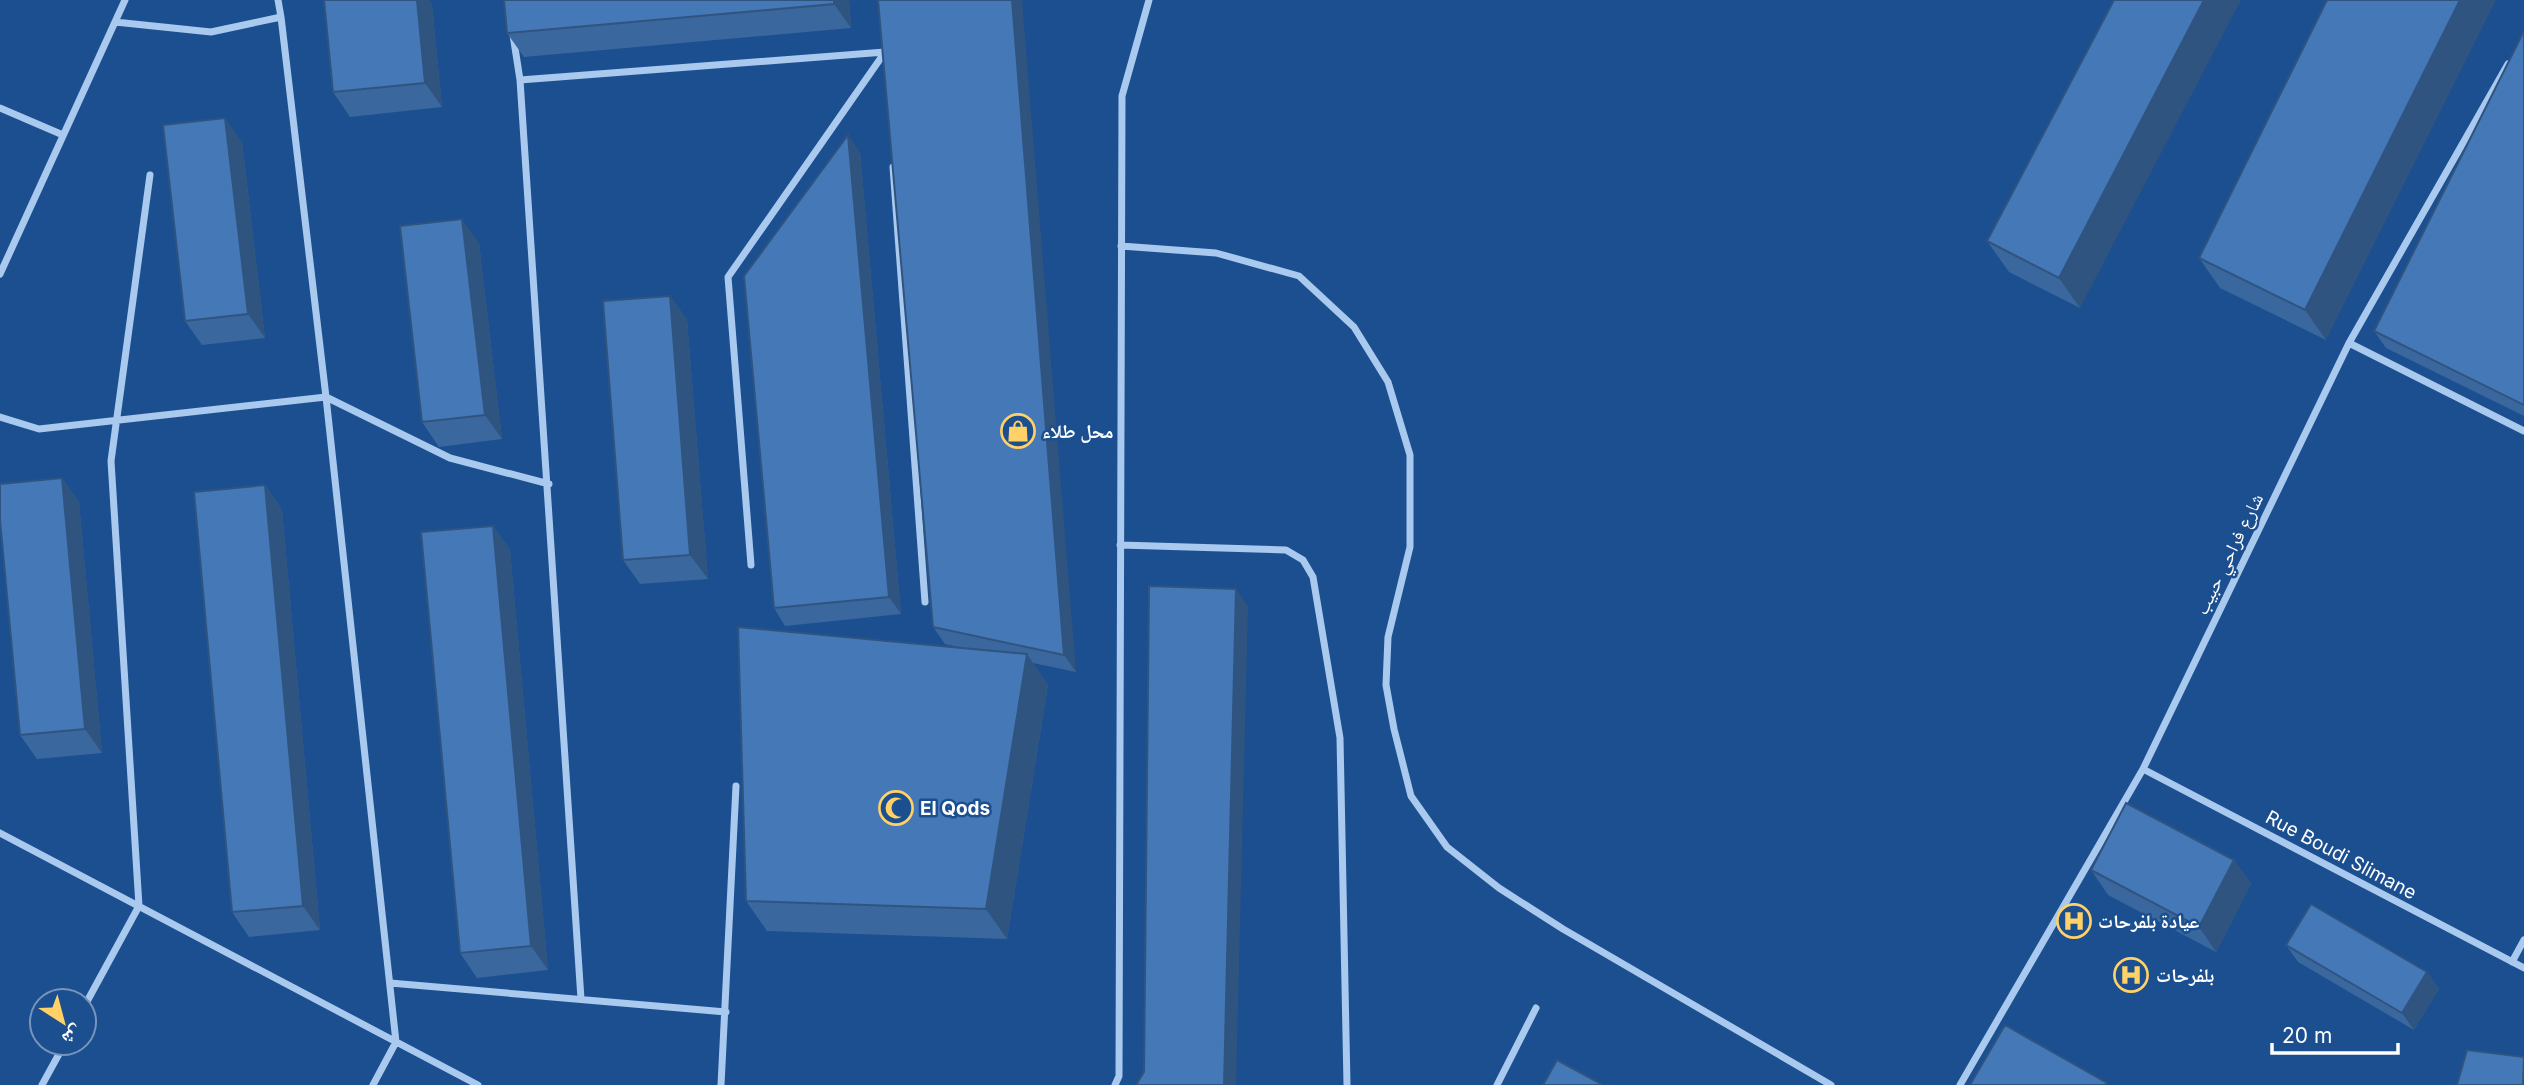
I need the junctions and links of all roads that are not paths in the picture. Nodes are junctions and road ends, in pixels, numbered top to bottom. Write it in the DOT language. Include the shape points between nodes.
graph roads {
  1 [pos="125,0"];
  2 [pos="278,0"];
  3 [pos="1149,0"];
  4 [pos="281,17"];
  5 [pos="115,22"];
  6 [pos="511,27"];
  7 [pos="884,39"];
  8 [pos="885,52"];
  9 [pos="2511,60"];
  10 [pos="886,65"];
  11 [pos="520,80"];
  12 [pos="0,108"];
  13 [pos="63,135"];
  14 [pos="893,162"];
  15 [pos="150,175"];
  16 [pos="1121,246"];
  17 [pos="0,274"];
  18 [pos="2348,343"];
  19 [pos="326,397"];
  20 [pos="0,417"];
  21 [pos="117,421"];
  22 [pos="2524,432"];
  23 [pos="548,484"];
  24 [pos="1120,545"];
  25 [pos="751,565"];
  26 [pos="925,602"];
  27 [pos="2143,769"];
  28 [pos="736,786"];
  29 [pos="0,833"];
  30 [pos="139,906"];
  31 [pos="2524,940"];
  32 [pos="2512,962"];
  33 [pos="2524,968"];
  34 [pos="390,983"];
  35 [pos="95,987"];
  36 [pos="581,999"];
  37 [pos="1536,1008"];
  38 [pos="726,1012"];
  39 [pos="396,1042"];
  40 [pos="57,1057"];
  41 [pos="42,1085"];
  42 [pos="373,1085"];
  43 [pos="478,1085"];
  44 [pos="721,1085"];
  45 [pos="1115,1085"];
  46 [pos="1347,1085"];
  47 [pos="1497,1085"];
  48 [pos="1831,1085"];
  49 [pos="1960,1085"];
  1 -- 5 [label="street"];
  2 -- 4 [label="street"];
  3 -- 16 [label="street" via="1122,96"];
  4 -- 5 [label="street" via="211,32"];
  4 -- 19 [label="street"];
  5 -- 13 [label="street"];
  6 -- 11 [label="street"];
  7 -- 8 [label="street"];
  8 -- 10 [label="street"];
  8 -- 11 [label="street"];
  8 -- 25 [label="street" via="728,277"];
  9 -- 18 [label="street, شارع فراحي حبيب"];
  11 -- 23 [label="street"];
  12 -- 13 [label="street"];
  13 -- 17 [label="street"];
  14 -- 26 [label="street"];
  15 -- 21 [label="street"];
  16 -- 24 [label="street"];
  16 -- 48 [label="street" via="1216,253 1299,276 1354,327 1388,382 1410,455 1410,547 1388,637 1386,685 1411,796 1447,847 1563,929"];
  18 -- 22 [label="street"];
  18 -- 27 [label="street, شارع فراحي حبيب"];
  19 -- 21 [label="street"];
  19 -- 23 [label="street" via="450,458"];
  19 -- 34 [label="street"];
  20 -- 21 [label="street" via="39,429"];
  21 -- 30 [label="street" via="111,461"];
  23 -- 36 [label="street"];
  24 -- 45 [label="street" via="1119,1076"];
  24 -- 46 [label="street" via="1286,550 1303,560 1313,578 1340,738"];
  27 -- 32 [label="street, Rue Boudi Slimane"];
  27 -- 49 [label="street, شارع فراحي حبيب"];
  28 -- 38 [label="street"];
  29 -- 30 [label="street"];
  30 -- 35 [label="street"];
  30 -- 39 [label="street"];
  31 -- 32 [label="street"];
  32 -- 33 [label="street, Rue Boudi Slimane"];
  34 -- 36 [label="street"];
  34 -- 39 [label="street"];
  36 -- 38 [label="street"];
  37 -- 47 [label="street"];
  38 -- 44 [label="street"];
  39 -- 42 [label="street"];
  39 -- 43 [label="street"];
  40 -- 41 [label="street"];
}
